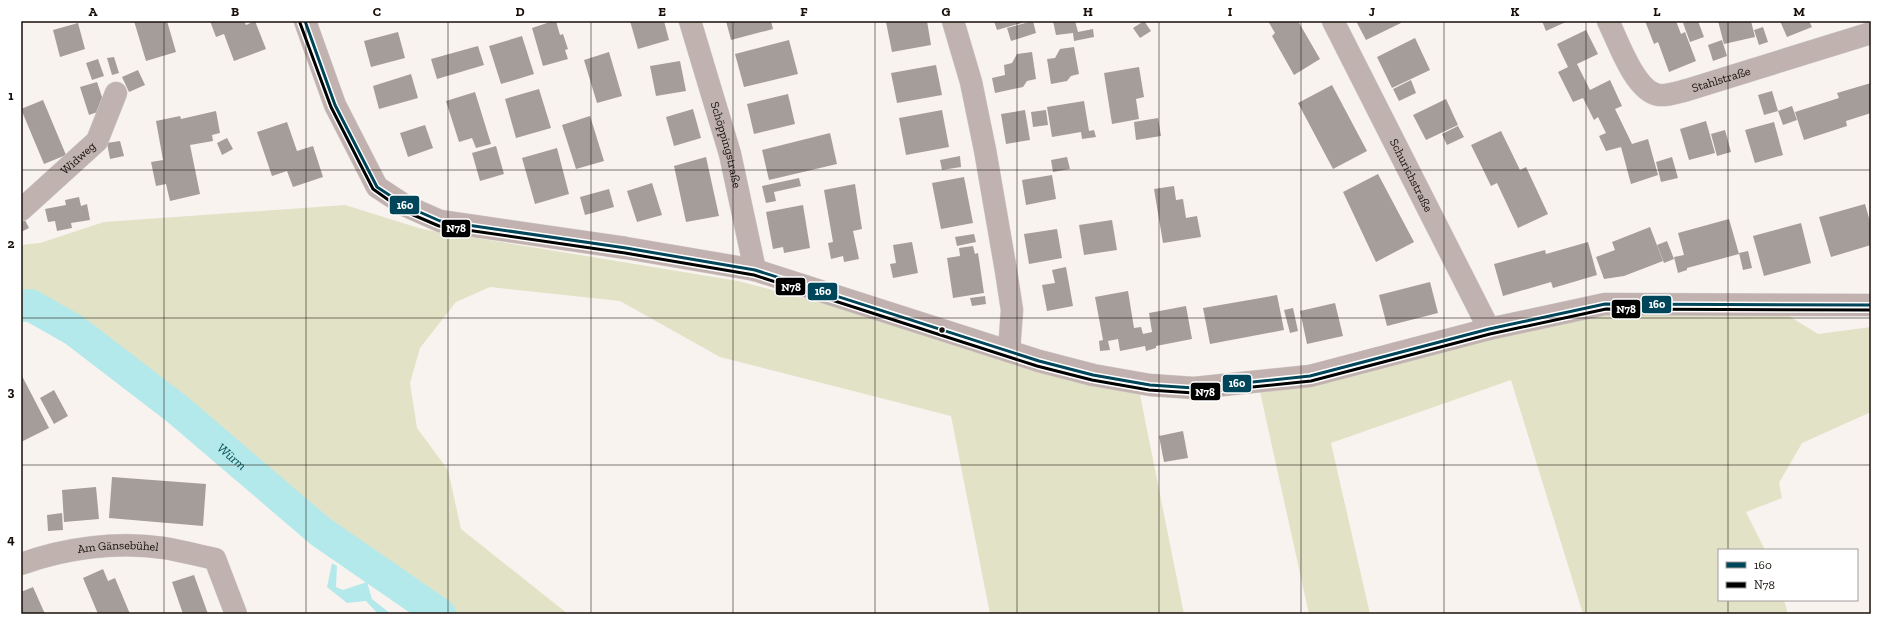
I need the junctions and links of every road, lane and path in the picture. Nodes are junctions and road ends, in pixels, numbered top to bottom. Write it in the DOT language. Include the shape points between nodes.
graph roads {
  1 [pos="305,21"];
  2 [pos="690,21"];
  3 [pos="953,21"];
  4 [pos="1333,21"];
  5 [pos="1608,21"];
  6 [pos="1871,33"];
  7 [pos="116,92"];
  8 [pos="21,210"];
  9 [pos="755,270"];
  10 [pos="1871,306"];
  11 [pos="1489,329"];
  12 [pos="1009,351"];
  13 [pos="21,564"];
  14 [pos="236,614"];
  1 -- 9 [label="main road" via="335,105 377,187 406,206 440,221"];
  2 -- 9 [label="street, Schöppingstraße" via="730,154"];
  3 -- 12 [label="street" via="970,82 988,164 1012,310"];
  4 -- 11 [label="street, Schurichstraße"];
  5 -- 6 [label="street, Stahlstraße" via="1643,87 1659,95 1687,90"];
  7 -- 8 [label="street, Widweg" via="97,142"];
  9 -- 12 [label="main road"];
  10 -- 11 [label="main road" via="1605,304"];
  11 -- 12 [label="main road" via="1310,376 1194,388 1150,385 1093,375"];
  13 -- 14 [label="street, Am Gänsebühel" via="43,556 119,546 162,548 215,559"];
}
